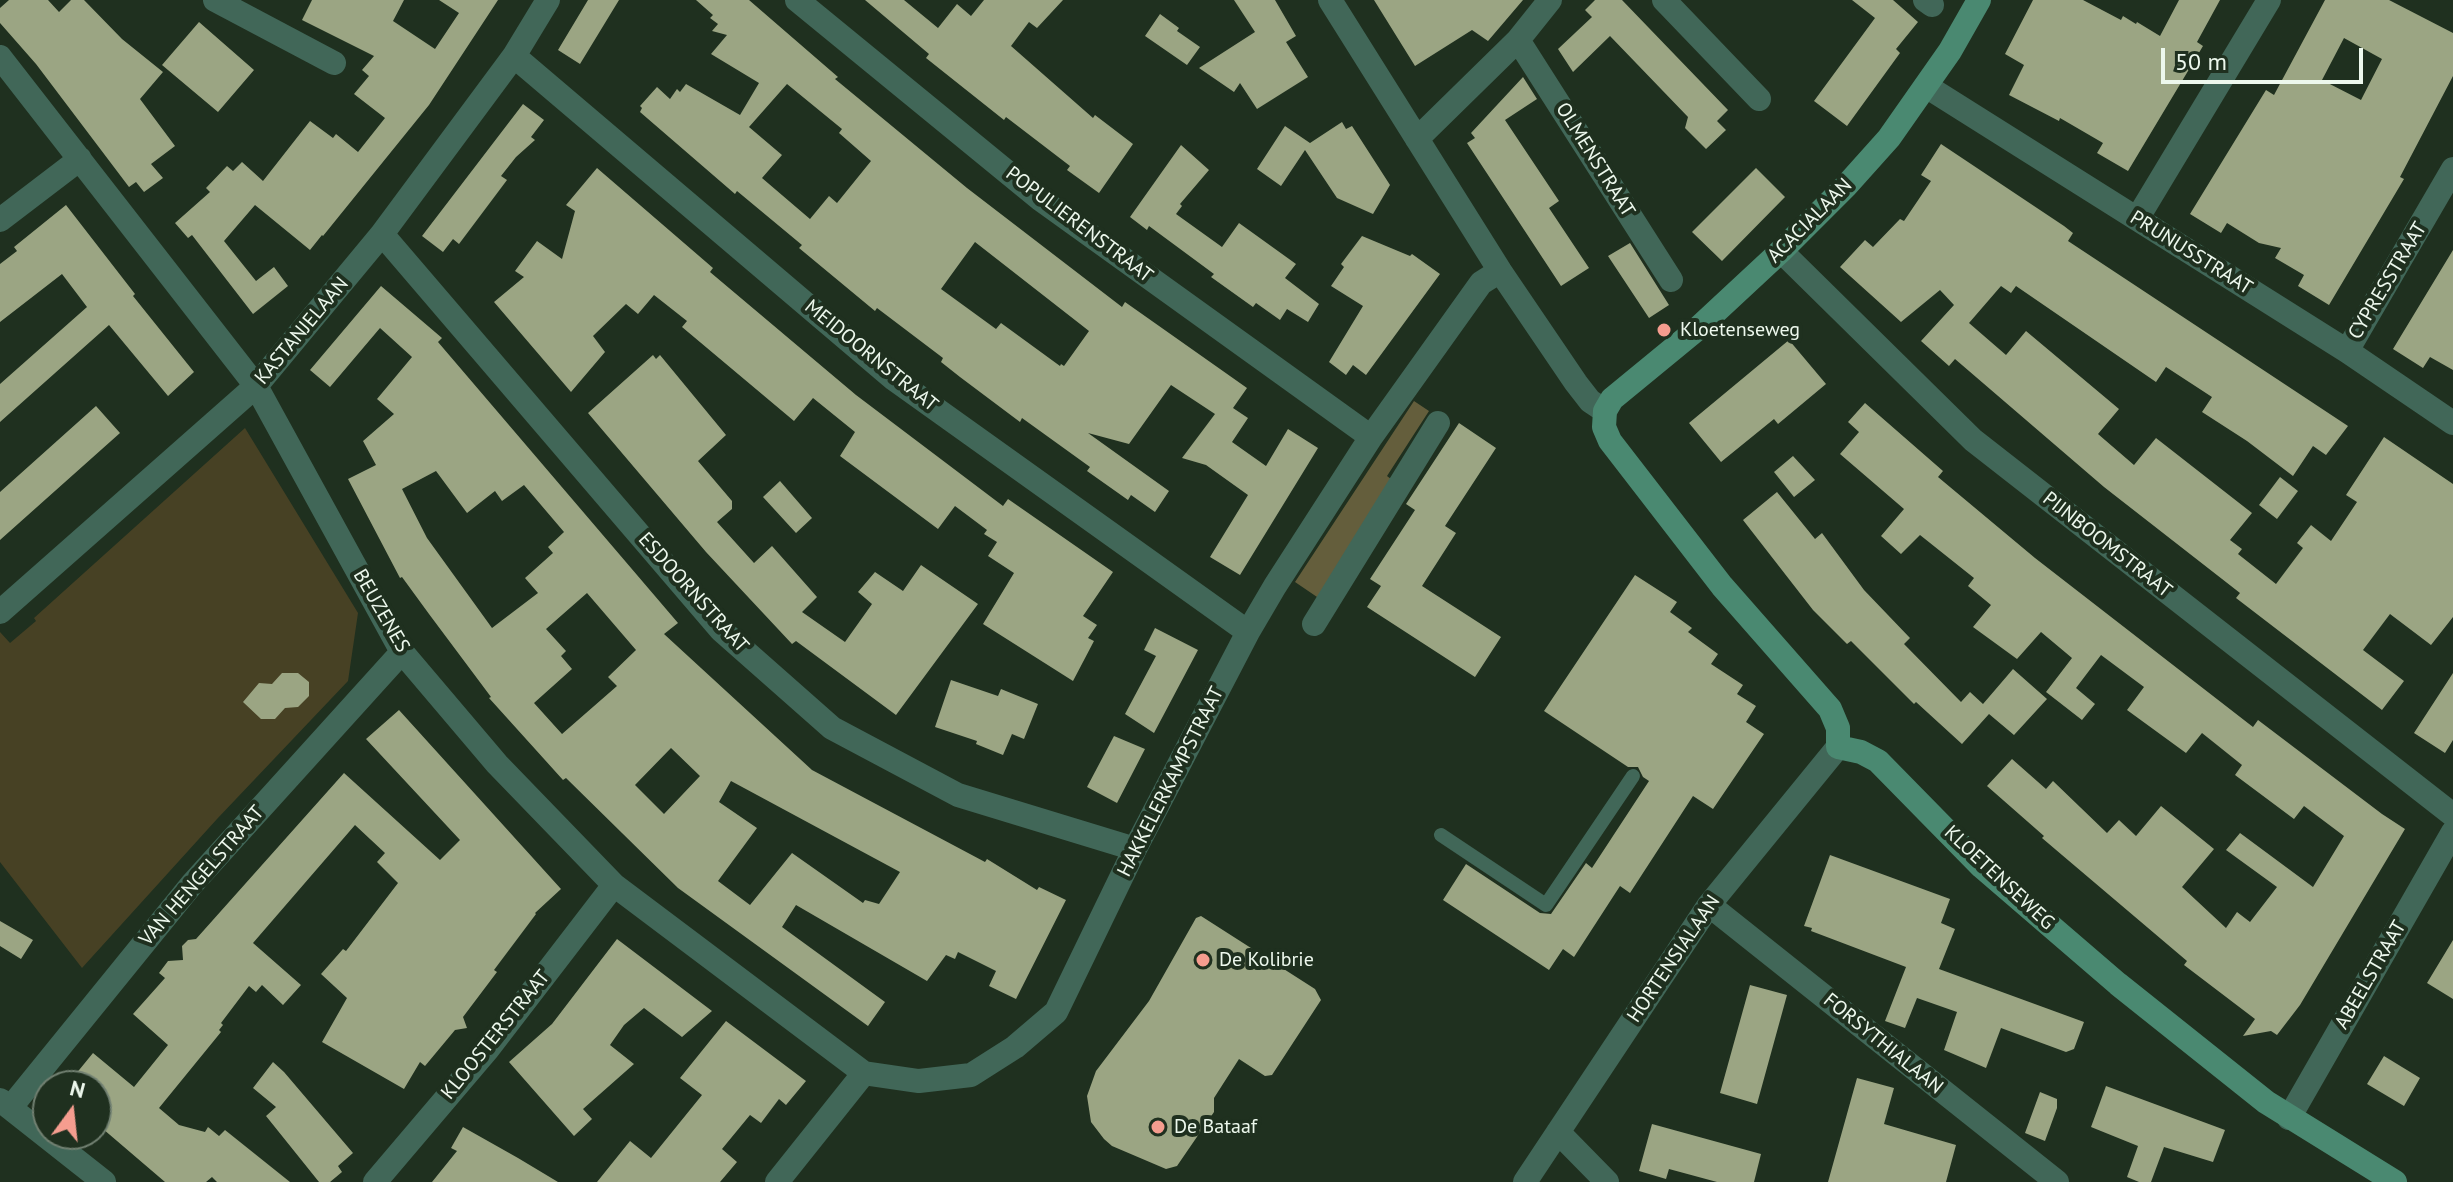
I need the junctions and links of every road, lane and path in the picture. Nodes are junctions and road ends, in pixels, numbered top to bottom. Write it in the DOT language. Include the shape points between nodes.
graph roads {
  1 [pos="215,0"];
  2 [pos="548,0"];
  3 [pos="797,0"];
  4 [pos="1330,0"];
  5 [pos="1550,0"];
  6 [pos="1664,0"];
  7 [pos="1979,0"];
  8 [pos="2269,0"];
  9 [pos="1518,40"];
  10 [pos="514,56"];
  11 [pos="0,57"];
  12 [pos="334,63"];
  13 [pos="1926,86"];
  14 [pos="1759,99"];
  15 [pos="1417,139"];
  16 [pos="80,159"];
  17 [pos="2453,169"];
  18 [pos="2137,219"];
  19 [pos="0,220"];
  20 [pos="382,234"];
  21 [pos="1781,251"];
  22 [pos="1500,271"];
  23 [pos="1671,280"];
  24 [pos="2347,351"];
  25 [pos="256,386"];
  26 [pos="1605,411"];
  27 [pos="1438,423"];
  28 [pos="2453,423"];
  29 [pos="1371,437"];
  30 [pos="0,612"];
  31 [pos="1314,624"];
  32 [pos="1248,632"];
  33 [pos="402,652"];
  34 [pos="1838,747"];
  35 [pos="1633,776"];
  36 [pos="2453,815"];
  37 [pos="2453,832"];
  38 [pos="1441,835"];
  39 [pos="1135,849"];
  40 [pos="614,885"];
  41 [pos="1709,905"];
  42 [pos="864,1073"];
  43 [pos="5,1103"];
  44 [pos="2289,1118"];
  45 [pos="1558,1132"];
  46 [pos="104,1182"];
  47 [pos="375,1182"];
  48 [pos="777,1182"];
  49 [pos="1525,1182"];
  50 [pos="1607,1182"];
  51 [pos="2057,1182"];
  52 [pos="2395,1182"];
  1 -- 12 [label="street"];
  2 -- 10 [label="street, KASTANJELAAN"];
  3 -- 29 [label="street, POPULIERENSTRAAT" via="1040,199"];
  4 -- 15 [label="street"];
  5 -- 9 [label="street"];
  6 -- 14 [label="street"];
  7 -- 13 [label="street, ACACIALAAN"];
  8 -- 18 [label="street"];
  9 -- 15 [label="street"];
  9 -- 23 [label="street, OLMENSTRAAT"];
  10 -- 20 [label="street, KASTANJELAAN"];
  10 -- 32 [label="street, MEIDOORNSTRAAT" via="894,379"];
  11 -- 16 [label="street, BEUZENES"];
  13 -- 18 [label="street, PRUNUSSTRAAT"];
  13 -- 21 [label="street, ACACIALAAN" via="1889,138"];
  15 -- 22 [label="street"];
  16 -- 19 [label="street"];
  16 -- 25 [label="street, BEUZENES"];
  17 -- 24 [label="street, CYPRESSTRAAT"];
  18 -- 24 [label="street, PRUNUSSTRAAT"];
  20 -- 25 [label="street, KASTANJELAAN"];
  20 -- 39 [label="street, ESDOORNSTRAAT" via="721,630 832,728 958,795"];
  21 -- 26 [label="street, ACACIALAAN" via="1612,399"];
  21 -- 36 [label="street, PIJNBOOMSTRAAT" via="1973,440"];
  22 -- 26 [label="street" via="1576,383"];
  22 -- 29 [label="street, HAKKELERKAMPSTRAAT" via="1481,283"];
  24 -- 28 [label="street, PRUNUSSTRAAT"];
  25 -- 30 [label="street, KASTANJELAAN"];
  25 -- 33 [label="street, BEUZENES"];
  26 -- 34 [label="street" via="1610,441 1630,469 1722,586 1830,709"];
  27 -- 31 [label="street"];
  29 -- 32 [label="street, HAKKELERKAMPSTRAAT"];
  32 -- 39 [label="street, HAKKELERKAMPSTRAAT"];
  33 -- 40 [label="street, BEUZENES" via="497,764"];
  33 -- 43 [label="street, VAN HENGELSTRAAT" via="192,884"];
  34 -- 41 [label="street, HORTENSIALAAN"];
  34 -- 44 [label="street, KLOETENSEWEG" via="1878,761 1982,867 2118,984"];
  35 -- 38 [label="lane" via="1546,905"];
  37 -- 44 [label="street, ABEELSTRAAT"];
  39 -- 42 [label="street, HAKKELERKAMPSTRAAT" via="1056,1012 1015,1047 971,1075 919,1081"];
  40 -- 42 [label="street, BEUZENES"];
  40 -- 47 [label="street, KLOOSTERSTRAAT" via="488,1049"];
  41 -- 45 [label="street, HORTENSIALAAN"];
  41 -- 51 [label="street, FORSYTHIALAAN"];
  42 -- 48 [label="street"];
  43 -- 46 [label="street"];
  44 -- 52 [label="street, KLOETENSEWEG"];
  45 -- 49 [label="street, HORTENSIALAAN"];
  45 -- 50 [label="street"];
}
